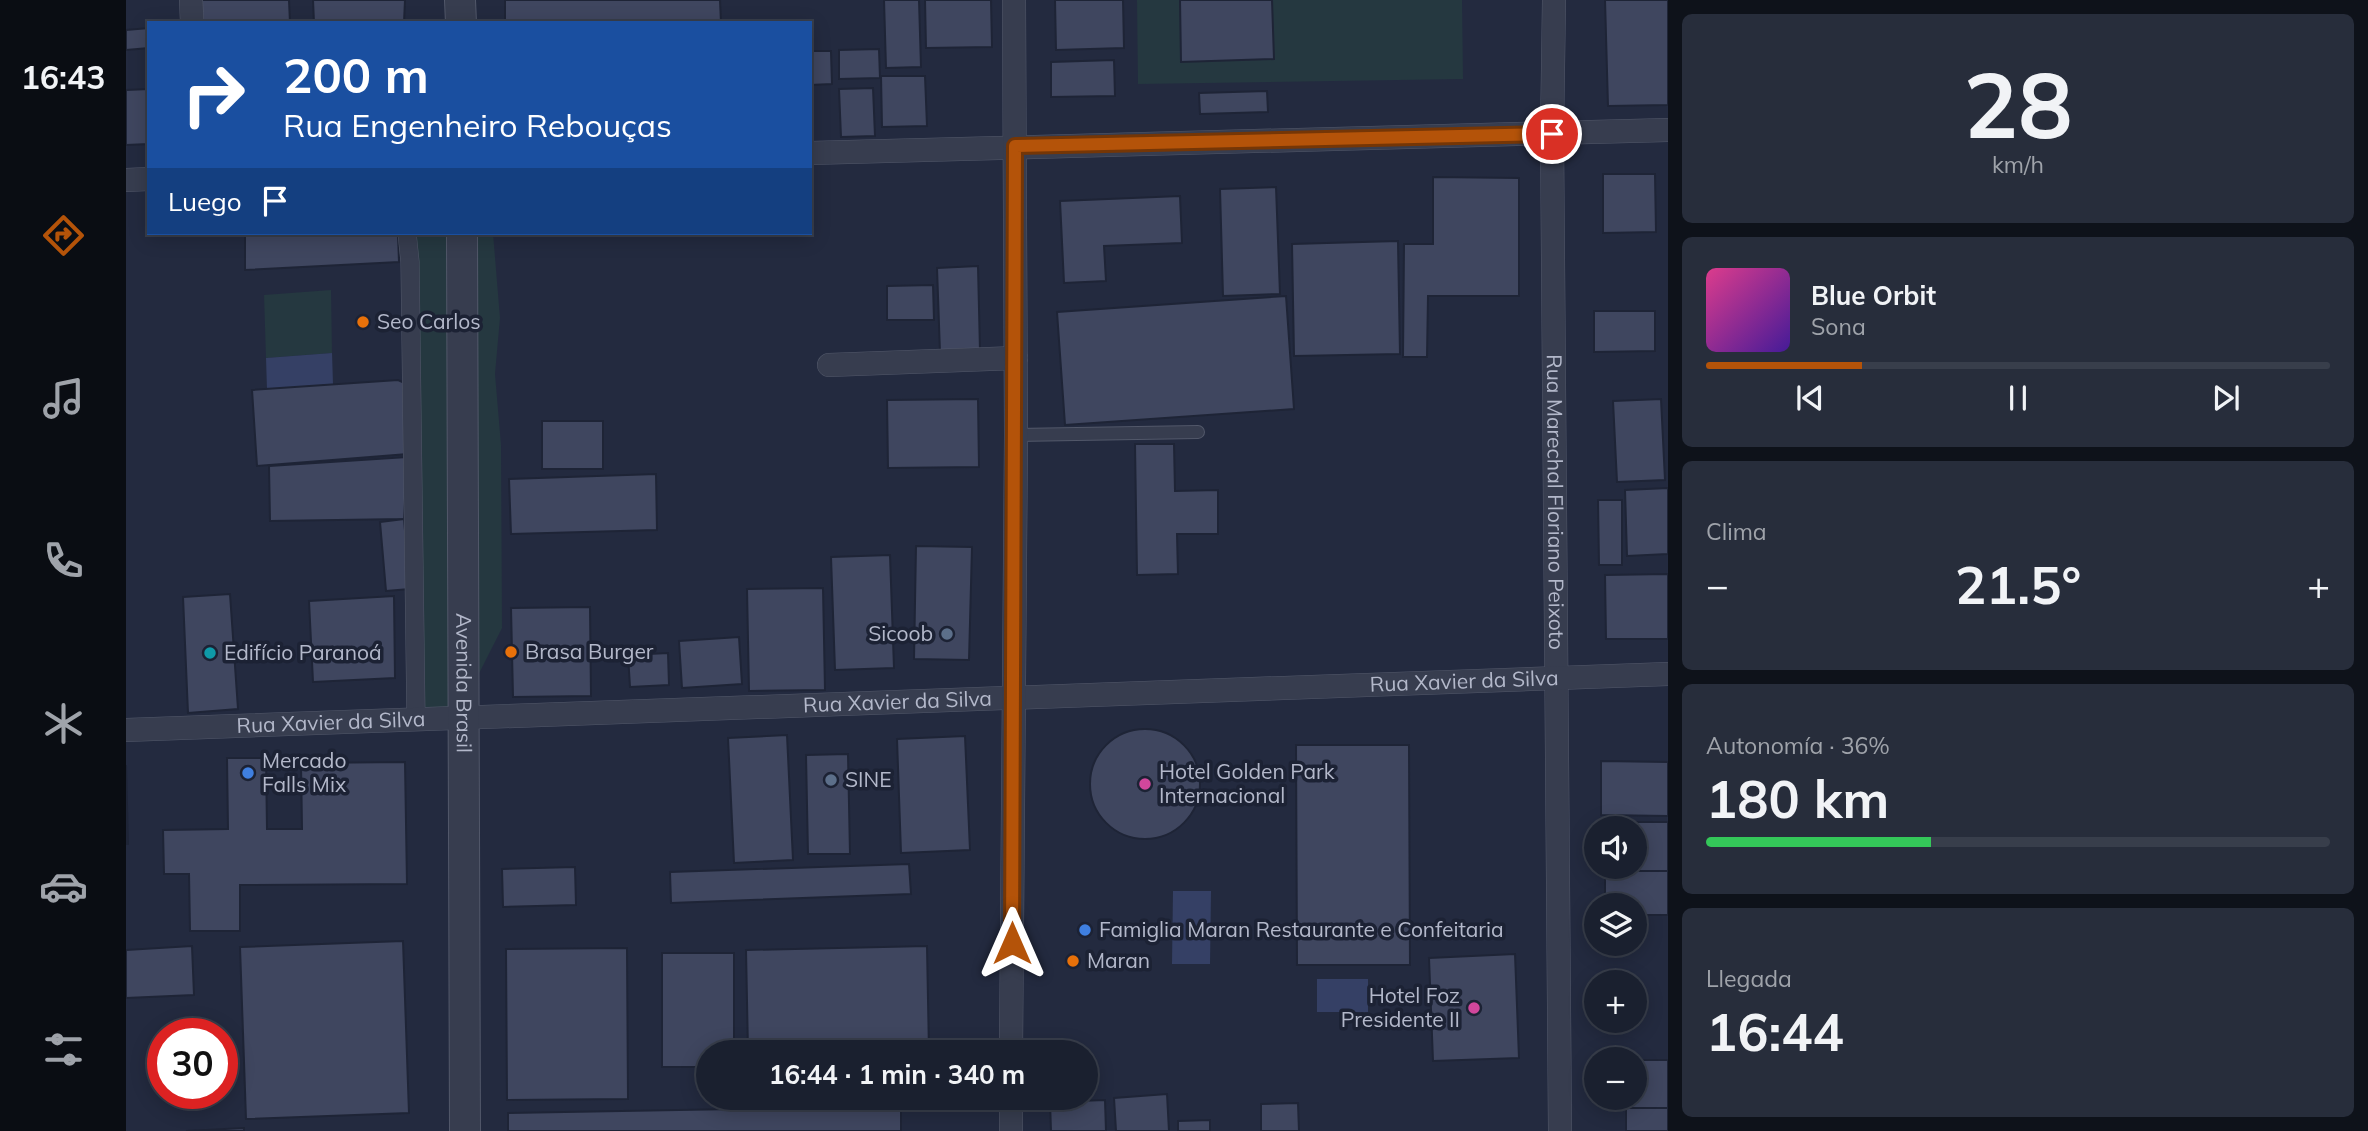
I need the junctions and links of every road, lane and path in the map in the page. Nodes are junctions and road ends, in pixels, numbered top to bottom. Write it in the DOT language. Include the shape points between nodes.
graph roads {
  1 [pos="191,0"];
  2 [pos="460,0"];
  3 [pos="1014,0"];
  4 [pos="1554,0"];
  5 [pos="192,21"];
  6 [pos="461,21"];
  7 [pos="1668,130"];
  8 [pos="1552,134"];
  9 [pos="1015,146"];
  10 [pos="812,153"];
  11 [pos="147,179"];
  12 [pos="126,180"];
  13 [pos="407,235"];
  14 [pos="462,235"];
  15 [pos="1016,358"];
  16 [pos="829,365"];
  17 [pos="1198,432"];
  18 [pos="1016,435"];
  19 [pos="1668,674"];
  20 [pos="1557,677"];
  21 [pos="1014,698"];
  22 [pos="463,718"];
  23 [pos="415,720"];
  24 [pos="126,730"];
  25 [pos="1011,1040"];
  26 [pos="1011,1110"];
  27 [pos="464,1131"];
  28 [pos="1011,1131"];
  29 [pos="1560,1131"];
  1 -- 5 [label="street"];
  2 -- 6 [label="street"];
  3 -- 9 [label="street"];
  4 -- 8 [label="street, Rua Marechal Floriano Peixoto"];
  7 -- 8 [label="street"];
  8 -- 9 [label="street"];
  8 -- 20 [label="street, Rua Marechal Floriano Peixoto"];
  9 -- 10 [label="street"];
  9 -- 15 [label="street"];
  11 -- 12 [label="street"];
  13 -- 23 [label="street"];
  14 -- 22 [label="street, Avenida Brasil"];
  15 -- 16 [label="street"];
  15 -- 18 [label="street"];
  17 -- 18 [label="lane"];
  18 -- 21 [label="street"];
  19 -- 20 [label="street, Rua Xavier da Silva"];
  20 -- 21 [label="street, Rua Xavier da Silva"];
  20 -- 29 [label="street, Rua Marechal Floriano Peixoto"];
  21 -- 22 [label="street, Rua Xavier da Silva"];
  21 -- 25 [label="street"];
  22 -- 23 [label="street, Rua Xavier da Silva"];
  22 -- 27 [label="street, Avenida Brasil"];
  23 -- 24 [label="street, Rua Xavier da Silva"];
  26 -- 28 [label="street"];
}
